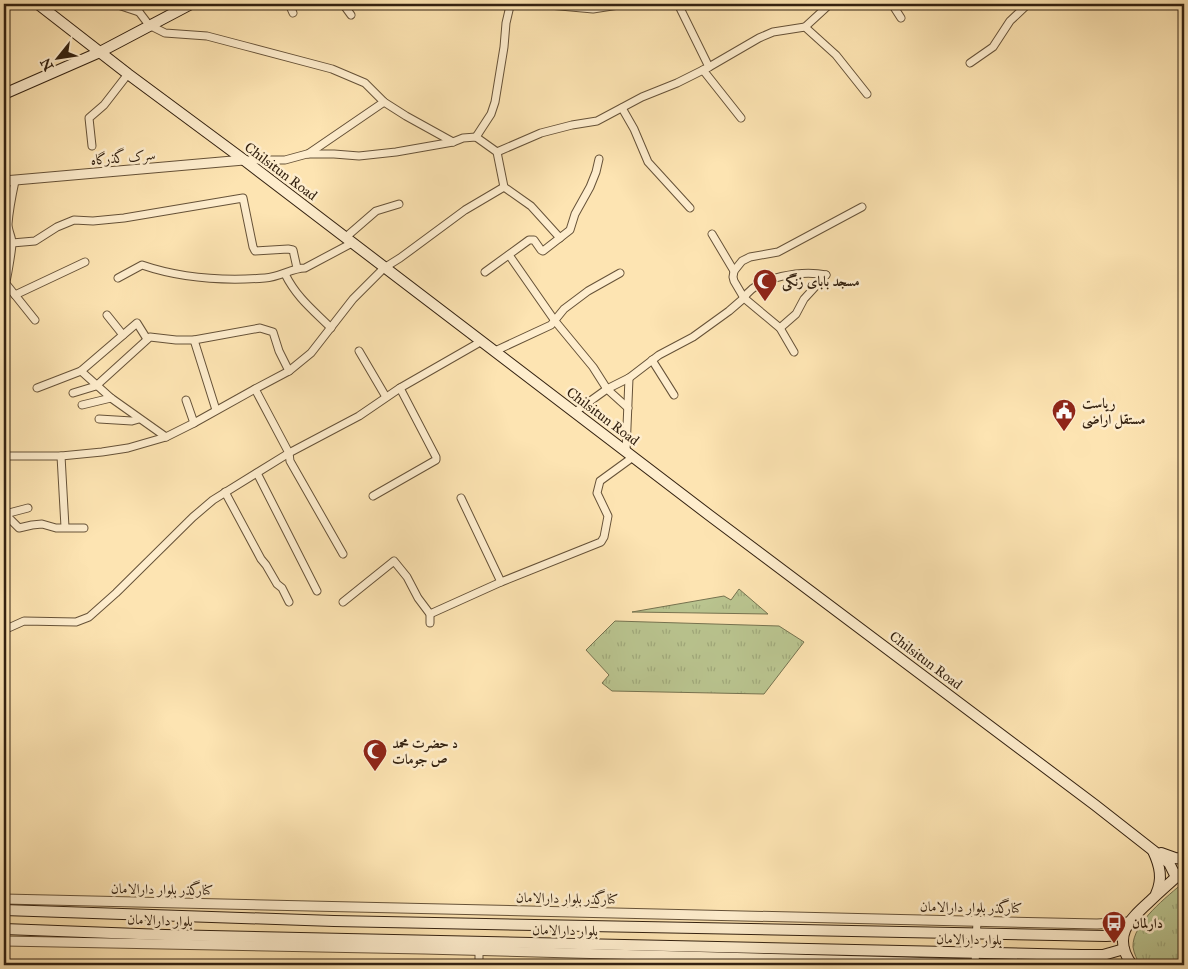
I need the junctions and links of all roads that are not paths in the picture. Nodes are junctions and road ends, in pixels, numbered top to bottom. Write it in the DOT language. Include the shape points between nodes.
graph roads {
  1 [pos="38,4"];
  2 [pos="115,4"];
  3 [pos="133,4"];
  4 [pos="191,4"];
  5 [pos="289,4"];
  6 [pos="343,4"];
  7 [pos="511,4"];
  8 [pos="538,4"];
  9 [pos="626,4"];
  10 [pos="678,4"];
  11 [pos="830,4"];
  12 [pos="892,4"];
  13 [pos="1028,4"];
  14 [pos="140,12"];
  15 [pos="293,13"];
  16 [pos="351,15"];
  17 [pos="900,18"];
  18 [pos="149,25"];
  19 [pos="805,27"];
  20 [pos="100,52"];
  21 [pos="970,63"];
  22 [pos="706,68"];
  23 [pos="128,74"];
  24 [pos="4,94"];
  25 [pos="867,94"];
  26 [pos="384,102"];
  27 [pos="622,108"];
  28 [pos="741,118"];
  29 [pos="476,138"];
  30 [pos="453,142"];
  31 [pos="92,146"];
  32 [pos="496,152"];
  33 [pos="307,154"];
  34 [pos="599,159"];
  35 [pos="244,160"];
  36 [pos="4,181"];
  37 [pos="15,181"];
  38 [pos="504,186"];
  39 [pos="399,204"];
  40 [pos="862,207"];
  41 [pos="690,208"];
  42 [pos="6,210"];
  43 [pos="712,234"];
  44 [pos="560,238"];
  45 [pos="349,240"];
  46 [pos="12,243"];
  47 [pos="509,255"];
  48 [pos="85,262"];
  49 [pos="297,268"];
  50 [pos="384,268"];
  51 [pos="734,270"];
  52 [pos="484,272"];
  53 [pos="620,273"];
  54 [pos="285,274"];
  55 [pos="118,278"];
  56 [pos="5,287"];
  57 [pos="15,295"];
  58 [pos="744,298"];
  59 [pos="107,315"];
  60 [pos="35,320"];
  61 [pos="555,322"];
  62 [pos="330,328"];
  63 [pos="780,328"];
  64 [pos="123,335"];
  65 [pos="147,339"];
  66 [pos="194,340"];
  67 [pos="482,341"];
  68 [pos="359,351"];
  69 [pos="494,351"];
  70 [pos="794,352"];
  71 [pos="652,360"];
  72 [pos="81,372"];
  73 [pos="289,372"];
  74 [pos="629,378"];
  75 [pos="96,386"];
  76 [pos="37,388"];
  77 [pos="400,388"];
  78 [pos="255,389"];
  79 [pos="608,389"];
  80 [pos="73,393"];
  81 [pos="674,395"];
  82 [pos="386,397"];
  83 [pos="111,398"];
  84 [pos="186,400"];
  85 [pos="82,405"];
  86 [pos="628,408"];
  87 [pos="216,410"];
  88 [pos="575,412"];
  89 [pos="99,419"];
  90 [pos="139,419"];
  91 [pos="194,423"];
  92 [pos="166,437"];
  93 [pos="289,453"];
  94 [pos="630,454"];
  95 [pos="4,456"];
  96 [pos="61,456"];
  97 [pos="257,473"];
  98 [pos="225,492"];
  99 [pos="373,496"];
  100 [pos="461,498"];
  101 [pos="28,508"];
  102 [pos="66,528"];
  103 [pos="84,528"];
  104 [pos="343,554"];
  105 [pos="502,582"];
  106 [pos="316,591"];
  107 [pos="289,602"];
  108 [pos="342,602"];
  109 [pos="430,614"];
  110 [pos="430,623"];
  111 [pos="4,630"];
  112 [pos="1153,850"];
  113 [pos="1184,859"];
  114 [pos="1180,874"];
  115 [pos="1155,896"];
  116 [pos="4,899"];
  117 [pos="4,910"];
  118 [pos="464,910"];
  119 [pos="977,921"];
  120 [pos="1129,922"];
  121 [pos="474,923"];
  122 [pos="4,929"];
  123 [pos="976,934"];
  124 [pos="1123,935"];
  125 [pos="4,942"];
  126 [pos="480,947"];
  127 [pos="1124,949"];
  128 [pos="975,952"];
  129 [pos="4,960"];
  130 [pos="648,961"];
  131 [pos="1128,964"];
  132 [pos="479,965"];
  133 [pos="975,965"];
  134 [pos="1014,965"];
  1 -- 20 [label="main road, Chilsitun Road"];
  2 -- 14 [label="street"];
  3 -- 14 [label="street"];
  4 -- 18 [label="main road"];
  5 -- 15 [label="street"];
  6 -- 16 [label="street"];
  7 -- 29 [label="street" via="492,114"];
  8 -- 9 [label="street" via="593,10"];
  10 -- 22 [label="street"];
  11 -- 19 [label="street"];
  12 -- 17 [label="street"];
  13 -- 21 [label="street" via="1010,21 993,47"];
  14 -- 18 [label="street"];
  18 -- 20 [label="main road"];
  18 -- 26 [label="street" via="165,33 207,36 332,69 365,83"];
  19 -- 22 [label="street" via="773,32"];
  19 -- 25 [label="street" via="836,55"];
  20 -- 23 [label="main road, Chilsitun Road"];
  20 -- 24 [label="main road"];
  22 -- 27 [label="street"];
  22 -- 28 [label="street"];
  23 -- 31 [label="street" via="104,105 89,118"];
  23 -- 35 [label="main road, Chilsitun Road"];
  26 -- 30 [label="street"];
  26 -- 33 [label="street"];
  27 -- 32 [label="street" via="597,120 541,133"];
  27 -- 41 [label="street" via="648,162"];
  29 -- 30 [label="street"];
  29 -- 32 [label="street"];
  30 -- 33 [label="street" via="359,156"];
  32 -- 38 [label="street"];
  33 -- 35 [label="street" via="285,160"];
  34 -- 44 [label="street" via="571,229"];
  35 -- 37 [label="street, سرک گذرگاه"];
  35 -- 45 [label="main road, Chilsitun Road"];
  36 -- 37 [label="street, سرک گذرگاه"];
  37 -- 42 [label="street"];
  38 -- 44 [label="street" via="530,206"];
  38 -- 50 [label="street"];
  39 -- 45 [label="street" via="376,211"];
  40 -- 51 [label="street" via="778,252 750,257"];
  42 -- 46 [label="street"];
  43 -- 51 [label="street"];
  44 -- 47 [label="street" via="543,251 534,240 529,240"];
  45 -- 49 [label="street" via="317,262"];
  45 -- 50 [label="main road, Chilsitun Road"];
  46 -- 49 [label="street" via="35,241 74,220 93,222 124,218 243,198 255,252 293,250"];
  46 -- 56 [label="street"];
  47 -- 52 [label="street"];
  47 -- 61 [label="street"];
  48 -- 57 [label="street"];
  49 -- 54 [label="street"];
  50 -- 62 [label="street"];
  50 -- 67 [label="main road, Chilsitun Road"];
  51 -- 58 [label="street" via="734,280"];
  53 -- 61 [label="street" via="564,309"];
  54 -- 55 [label="street" via="266,278 198,278 142,265"];
  54 -- 62 [label="street" via="308,308"];
  56 -- 57 [label="street"];
  57 -- 60 [label="street"];
  58 -- 63 [label="street"];
  58 -- 63 [label="street" via="765,282 785,275 826,275 804,299 796,314"];
  58 -- 71 [label="street" via="693,337"];
  59 -- 64 [label="street"];
  61 -- 69 [label="street"];
  61 -- 79 [label="street" via="594,367"];
  62 -- 73 [label="street" via="311,353"];
  63 -- 70 [label="street"];
  64 -- 65 [label="street" via="137,323"];
  64 -- 72 [label="street"];
  65 -- 66 [label="street"];
  65 -- 75 [label="street"];
  66 -- 73 [label="street" via="260,328 273,332"];
  66 -- 87 [label="street"];
  67 -- 69 [label="main road, Chilsitun Road"];
  67 -- 77 [label="street"];
  68 -- 82 [label="street"];
  69 -- 88 [label="main road, Chilsitun Road"];
  71 -- 74 [label="street"];
  71 -- 81 [label="street"];
  72 -- 75 [label="street"];
  72 -- 76 [label="street"];
  73 -- 78 [label="street"];
  74 -- 79 [label="street"];
  74 -- 86 [label="street"];
  75 -- 80 [label="street"];
  75 -- 83 [label="street"];
  77 -- 82 [label="street"];
  77 -- 99 [label="street" via="436,460"];
  78 -- 87 [label="street"];
  78 -- 93 [label="street"];
  79 -- 86 [label="street"];
  79 -- 88 [label="street"];
  82 -- 93 [label="street"];
  83 -- 85 [label="street"];
  83 -- 90 [label="street"];
  84 -- 91 [label="street"];
  86 -- 94 [label="street"];
  87 -- 91 [label="street"];
  88 -- 94 [label="main road, Chilsitun Road"];
  89 -- 90 [label="street"];
  90 -- 92 [label="street"];
  91 -- 92 [label="street"];
  92 -- 96 [label="street" via="128,448"];
  93 -- 97 [label="street"];
  93 -- 104 [label="street" via="290,461"];
  94 -- 105 [label="street" via="600,481 598,493 608,516 601,542"];
  94 -- 112 [label="main road, Chilsitun Road"];
  95 -- 96 [label="street"];
  96 -- 102 [label="street"];
  97 -- 98 [label="street"];
  97 -- 106 [label="street"];
  98 -- 107 [label="street" via="261,560"];
  98 -- 111 [label="street" via="193,517 89,617 76,622 24,621"];
  100 -- 105 [label="street"];
  101 -- 102 [label="street" via="5,514 19,528 32,524"];
  102 -- 103 [label="street"];
  105 -- 109 [label="street"];
  108 -- 109 [label="street" via="394,561"];
  109 -- 110 [label="street"];
  112 -- 113 [label="main road"];
  112 -- 114 [label="main road"];
  112 -- 115 [label="main road" via="1161,878"];
  114 -- 115 [label="main road"];
  115 -- 120 [label="main road"];
  116 -- 118 [label="street, کنارگذر بلوار دارالامان"];
  117 -- 121 [label="main road, بلوار دارالامان"];
  118 -- 119 [label="street, کنارگذر بلوار دارالامان"];
  118 -- 121 [label="street"];
  119 -- 120 [label="street, کنارگذر بلوار دارالامان"];
  119 -- 123 [label="street"];
  120 -- 124 [label="main road"];
  121 -- 123 [label="main road, بلوار دارالامان"];
  121 -- 126 [label="main road"];
  122 -- 126 [label="main road, بلوار دارالامان"];
  123 -- 124 [label="main road, بلوار دارالامان"];
  123 -- 128 [label="street"];
  124 -- 127 [label="main road"];
  125 -- 126 [label="street"];
  125 -- 129 [label="street"];
  126 -- 128 [label="main road, بلوار دارالامان"];
  126 -- 130 [label="street"];
  126 -- 132 [label="street"];
  127 -- 128 [label="main road, بلوار دارالامان" via="1104,955"];
  127 -- 131 [label="main road"];
  128 -- 133 [label="street"];
  130 -- 133 [label="street"];
  133 -- 134 [label="street"];
}
